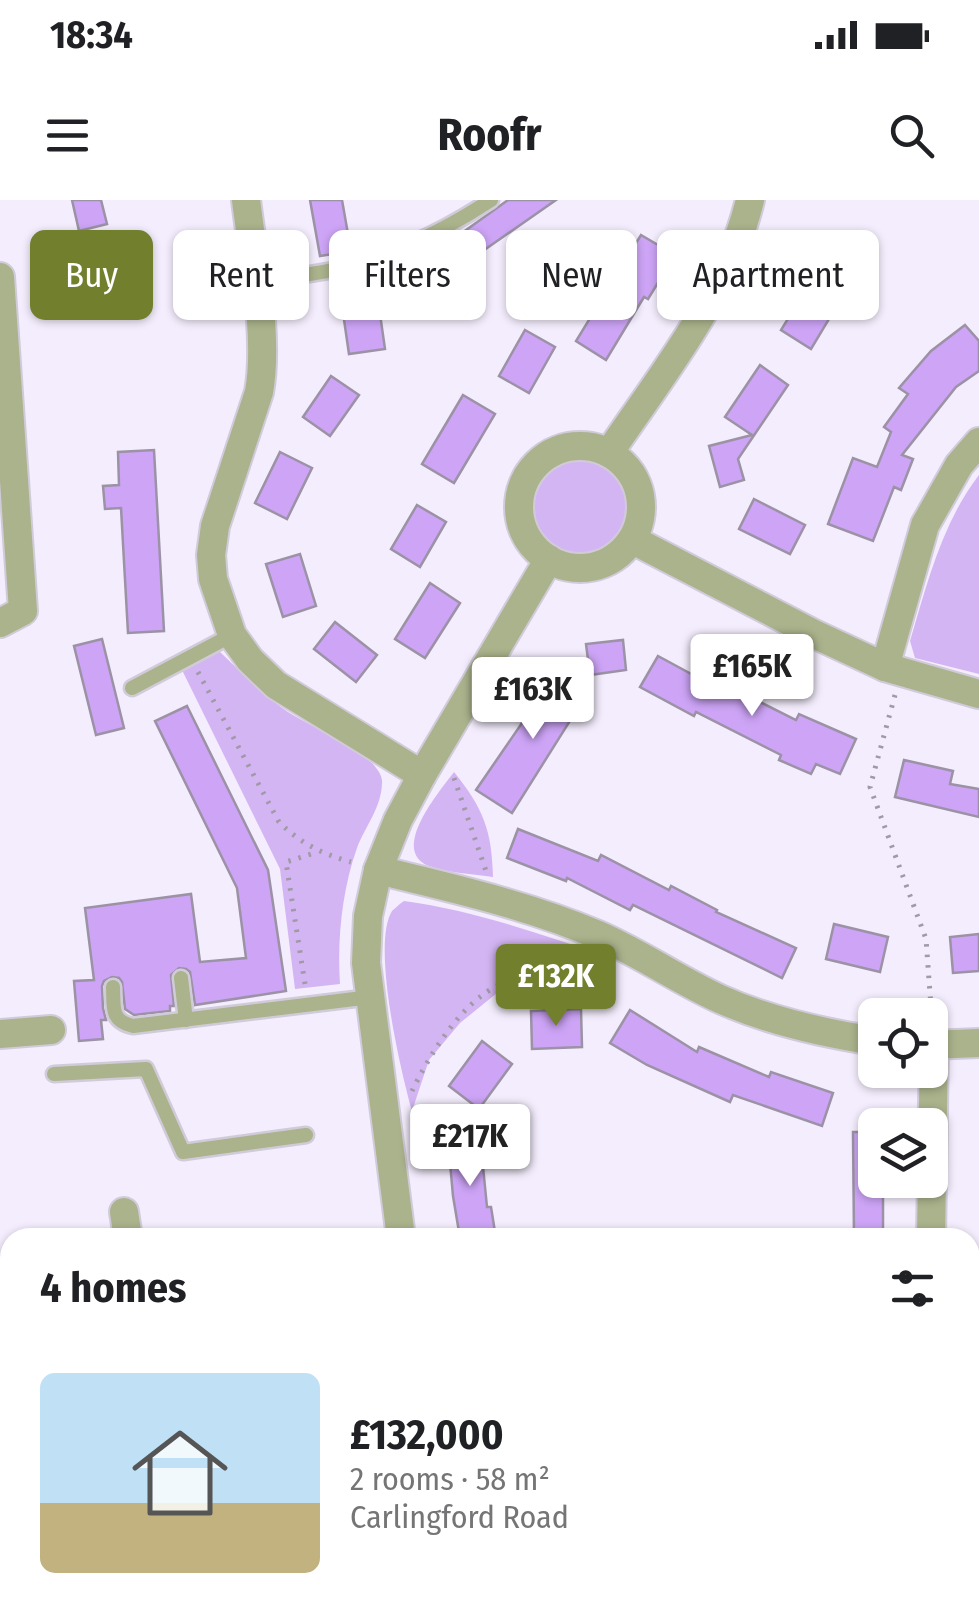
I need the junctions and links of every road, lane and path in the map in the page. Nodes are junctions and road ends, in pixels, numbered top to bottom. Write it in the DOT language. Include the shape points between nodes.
graph roads {
  1 [pos="246,200"];
  2 [pos="491,200"];
  3 [pos="750,200"];
  4 [pos="250,230"];
  5 [pos="309,273"];
  6 [pos="0,277"];
  7 [pos="259,320"];
  8 [pos="979,442"];
  9 [pos="609,453"];
  10 [pos="632,540"];
  11 [pos="549,560"];
  12 [pos="0,623"];
  13 [pos="232,634"];
  14 [pos="190,656"];
  15 [pos="893,669"];
  16 [pos="132,688"];
  17 [pos="979,694"];
  18 [pos="441,742"];
  19 [pos="422,775"];
  20 [pos="318,852"];
  21 [pos="378,870"];
  22 [pos="496,899"];
  23 [pos="632,951"];
  24 [pos="181,978"];
  25 [pos="112,988"];
  26 [pos="371,998"];
  27 [pos="929,998"];
  28 [pos="308,1005"];
  29 [pos="186,1020"];
  30 [pos="50,1030"];
  31 [pos="0,1034"];
  32 [pos="858,1038"];
  33 [pos="979,1043"];
  34 [pos="948,1044"];
  35 [pos="54,1074"];
  36 [pos="932,1088"];
  37 [pos="410,1094"];
  38 [pos="306,1135"];
  39 [pos="400,1228"];
  40 [pos="931,1228"];
  1 -- 4 [label="street"];
  2 -- 5 [label="lane" via="419,241"];
  3 -- 9 [label="street" via="721,280"];
  6 -- 12 [label="street" via="23,611"];
  7 -- 13 [label="street" via="263,370 211,555 212,580"];
  8 -- 15 [label="street" via="925,525"];
  9 -- 10 [label="street" via="626,466 642,501"];
  9 -- 11 [label="street" via="564,448 533,468 522,487 520,520 528,540"];
  10 -- 11 [label="street" via="600,566"];
  10 -- 15 [label="street"];
  11 -- 18 [label="street"];
  13 -- 14 [label="lane"];
  13 -- 19 [label="street" via="276,685"];
  14 -- 16 [label="lane"];
  14 -- 20 [label="path" via="278,822"];
  15 -- 17 [label="street"];
  15 -- 27 [label="path" via="870,787 926,939"];
  18 -- 19 [label="street"];
  18 -- 22 [label="path"];
  19 -- 21 [label="street"];
  20 -- 21 [label="path"];
  20 -- 28 [label="path" via="286,862"];
  21 -- 22 [label="street"];
  21 -- 26 [label="street" via="368,916"];
  22 -- 23 [label="street"];
  23 -- 32 [label="street" via="762,1015"];
  23 -- 37 [label="path" via="497,986 438,1043"];
  24 -- 29 [label="lane"];
  25 -- 29 [label="lane" via="122,1024"];
  26 -- 28 [label="lane"];
  26 -- 39 [label="street"];
  28 -- 29 [label="lane"];
  30 -- 31 [label="street"];
  33 -- 34 [label="street"];
  35 -- 38 [label="lane" via="146,1068 182,1152"];
  36 -- 40 [label="street"];
}
